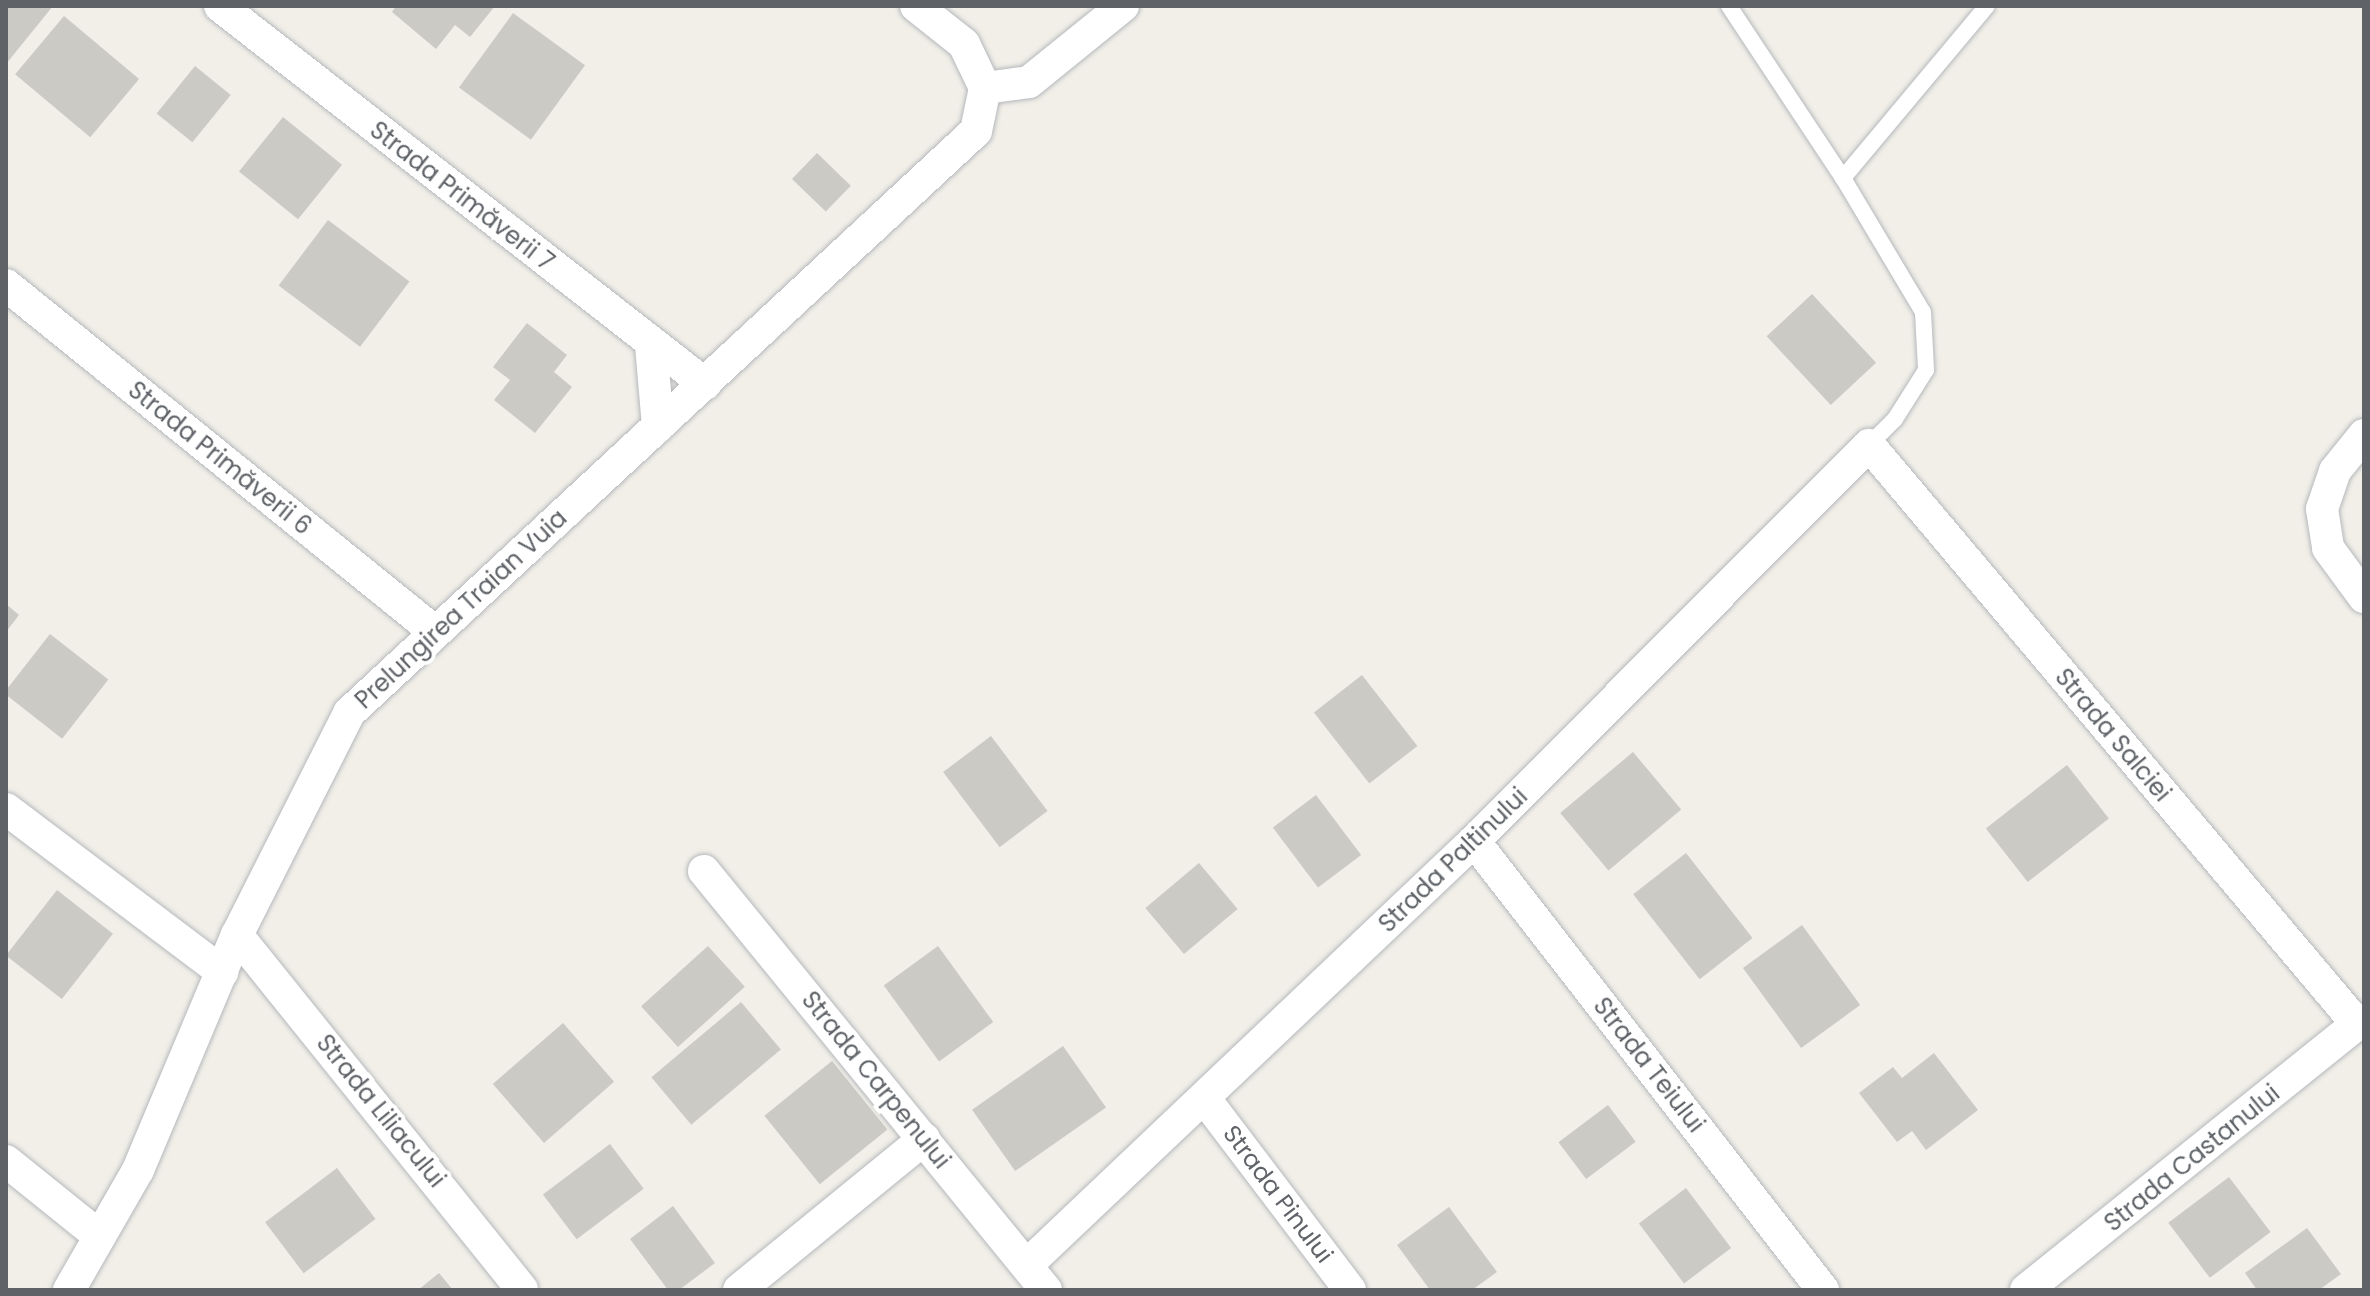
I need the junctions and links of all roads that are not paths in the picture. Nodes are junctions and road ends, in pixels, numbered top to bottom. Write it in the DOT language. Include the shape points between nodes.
graph roads {
  1 [pos="220,6"];
  2 [pos="916,6"];
  3 [pos="1123,6"];
  4 [pos="1729,6"];
  5 [pos="1987,6"];
  6 [pos="985,88"];
  7 [pos="1843,178"];
  8 [pos="6,285"];
  9 [pos="651,345"];
  10 [pos="705,384"];
  11 [pos="658,427"];
  12 [pos="2364,435"];
  13 [pos="1869,445"];
  14 [pos="2364,597"];
  15 [pos="434,631"];
  16 [pos="6,809"];
  17 [pos="1474,841"];
  18 [pos="704,871"];
  19 [pos="237,935"];
  20 [pos="222,972"];
  21 [pos="2357,1024"];
  22 [pos="1205,1099"];
  23 [pos="924,1139"];
  24 [pos="6,1161"];
  25 [pos="98,1235"];
  26 [pos="1037,1278"];
  27 [pos="69,1290"];
  28 [pos="522,1290"];
  29 [pos="739,1290"];
  30 [pos="1350,1290"];
  31 [pos="1823,1290"];
  32 [pos="2026,1290"];
  1 -- 9 [label="street, Strada Primăverii 7"];
  2 -- 6 [label="street" via="964,44"];
  3 -- 6 [label="street" via="1029,82"];
  4 -- 7 [label="lane"];
  5 -- 7 [label="lane"];
  6 -- 10 [label="street, Prelungirea Traian Vuia" via="976,131"];
  7 -- 13 [label="lane" via="1923,312 1926,370 1895,419"];
  8 -- 15 [label="street, Strada Primăverii 6"];
  9 -- 10 [label="street, Strada Primăverii 7"];
  9 -- 11 [label="street"];
  10 -- 11 [label="street, Prelungirea Traian Vuia"];
  11 -- 15 [label="street, Prelungirea Traian Vuia"];
  12 -- 14 [label="street" via="2335,471 2322,509 2328,548"];
  13 -- 17 [label="street, Strada Paltinului"];
  13 -- 21 [label="street, Strada Salciei"];
  15 -- 19 [label="street, Prelungirea Traian Vuia" via="349,713"];
  16 -- 20 [label="street"];
  17 -- 22 [label="street, Strada Paltinului"];
  17 -- 31 [label="street, Strada Teiului"];
  18 -- 23 [label="street, Strada Carpenului"];
  19 -- 20 [label="street, Prelungirea Traian Vuia"];
  19 -- 28 [label="street, Strada Liliacului"];
  20 -- 25 [label="street, Prelungirea Traian Vuia" via="138,1170"];
  21 -- 32 [label="street, Strada Castanului"];
  22 -- 26 [label="street, Strada Paltinului"];
  22 -- 30 [label="street, Strada Pinului"];
  23 -- 26 [label="street, Strada Carpenului"];
  23 -- 29 [label="street"];
  24 -- 25 [label="street"];
  25 -- 27 [label="street, Prelungirea Traian Vuia"];
}
